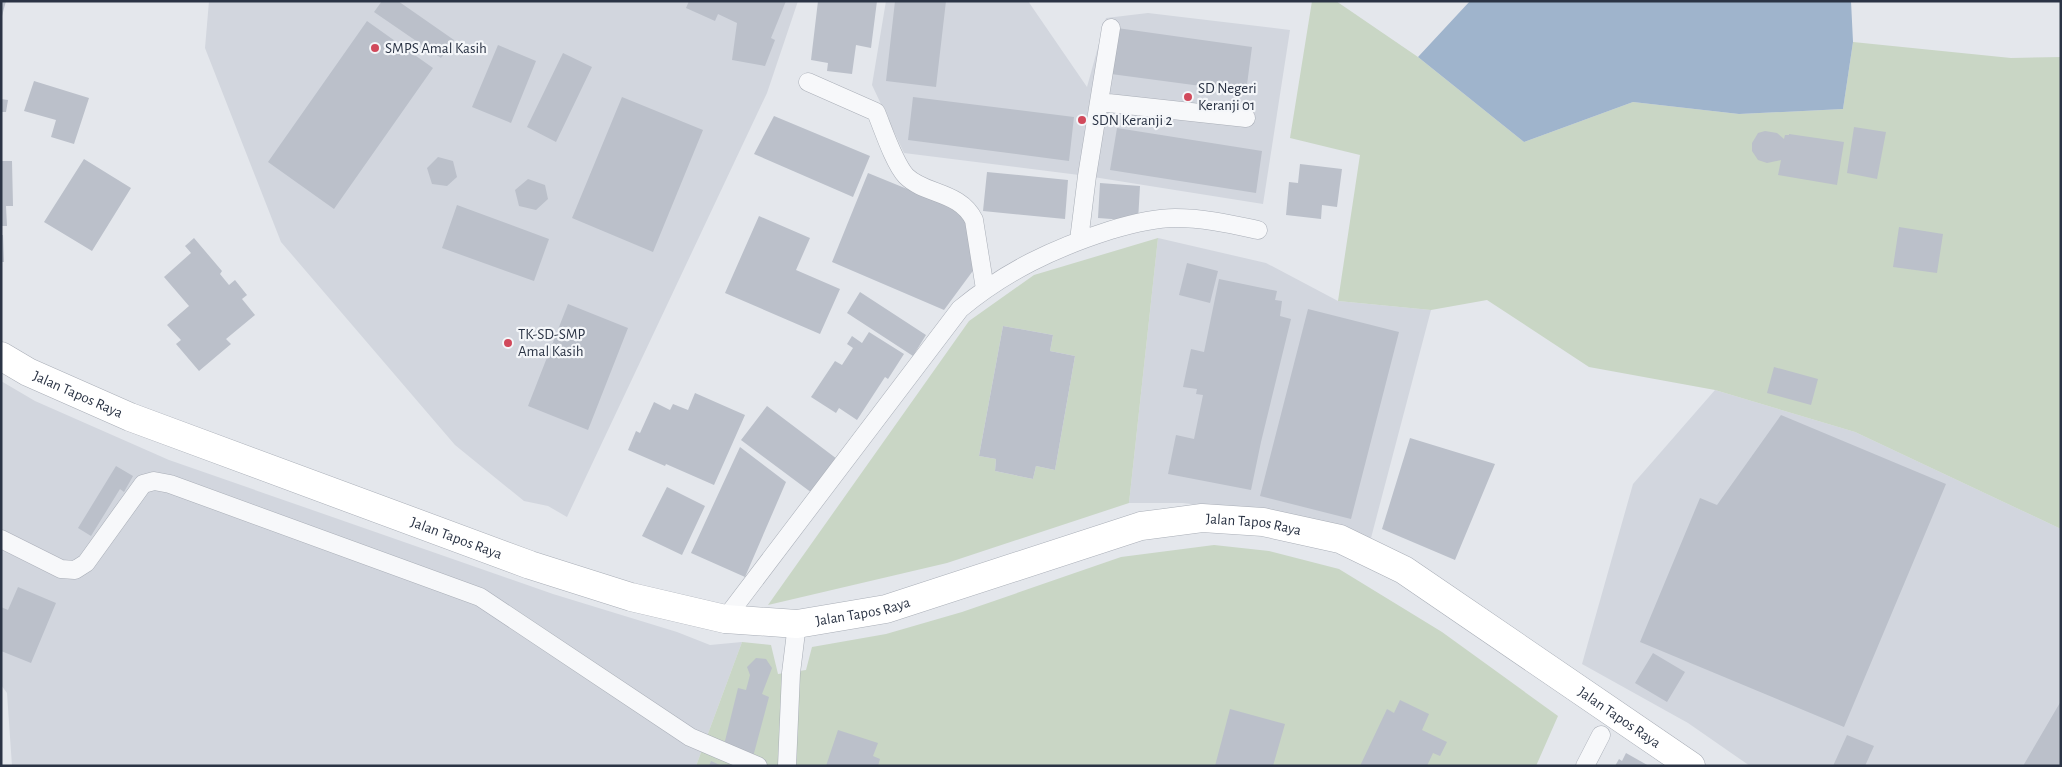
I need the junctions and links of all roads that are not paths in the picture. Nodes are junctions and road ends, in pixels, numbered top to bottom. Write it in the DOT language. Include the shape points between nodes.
graph roads {
  1 [pos="1111,28"];
  2 [pos="808,82"];
  3 [pos="1099,102"];
  4 [pos="1246,118"];
  5 [pos="1258,230"];
  6 [pos="1079,240"];
  7 [pos="985,288"];
  8 [pos="1,356"];
  9 [pos="1,539"];
  10 [pos="725,619"];
  11 [pos="796,624"];
  12 [pos="1601,735"];
  13 [pos="758,766"];
  14 [pos="787,766"];
  15 [pos="1585,766"];
  16 [pos="1691,766"];
  1 -- 3 [label="lane"];
  2 -- 7 [label="lane" via="876,112 907,177 970,211"];
  3 -- 4 [label="lane"];
  3 -- 6 [label="lane"];
  5 -- 6 [label="lane" via="1206,219 1172,218 1133,224"];
  6 -- 7 [label="lane" via="1031,261"];
  7 -- 10 [label="lane" via="960,309"];
  8 -- 10 [label="main road, Jalan Tapos Raya" via="28,372 130,417 530,565 631,597"];
  9 -- 13 [label="lane" via="62,569 75,570 86,563 143,484 154,481 170,484 480,597 690,737"];
  10 -- 11 [label="main road, Jalan Tapos Raya"];
  11 -- 14 [label="lane"];
  11 -- 16 [label="main road, Jalan Tapos Raya" via="886,609 1141,526 1202,518 1263,522 1340,539 1404,570"];
  12 -- 15 [label="lane"];
}
